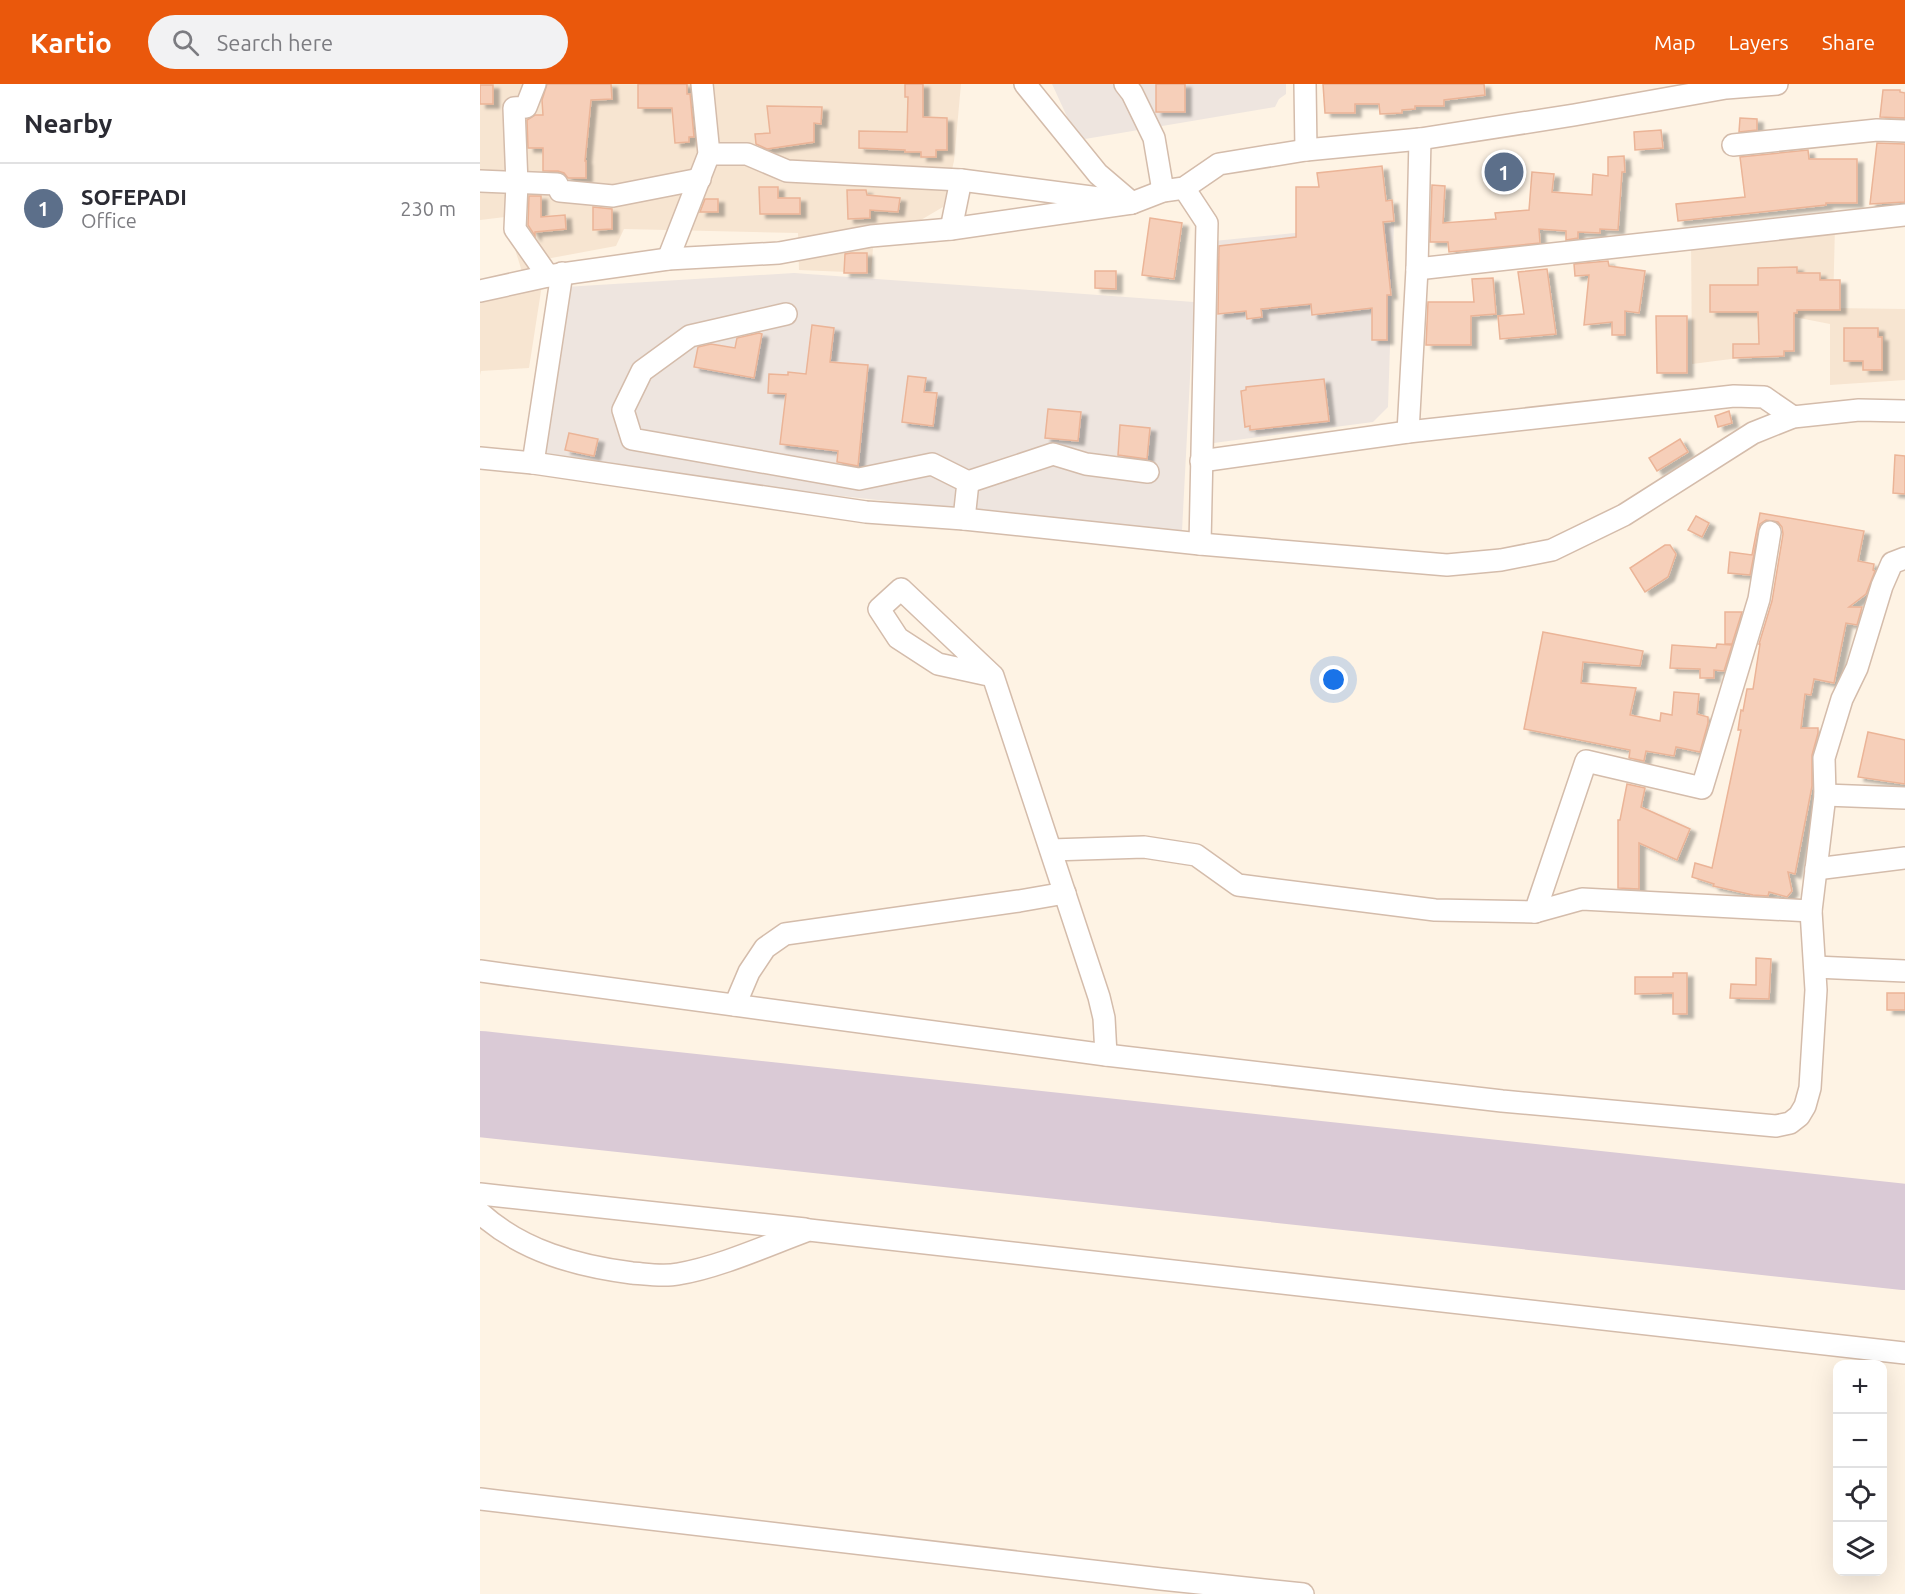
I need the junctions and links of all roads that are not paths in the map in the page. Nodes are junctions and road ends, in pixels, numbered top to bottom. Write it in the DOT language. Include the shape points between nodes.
graph roads {
  1 [pos="535,84"];
  2 [pos="702,84"];
  3 [pos="1025,84"];
  4 [pos="1125,84"];
  5 [pos="1305,84"];
  6 [pos="1777,84"];
  7 [pos="1727,86"];
  8 [pos="1905,132"];
  9 [pos="1420,139"];
  10 [pos="1733,145"];
  11 [pos="1306,150"];
  12 [pos="709,154"];
  13 [pos="700,179"];
  14 [pos="962,180"];
  15 [pos="480,181"];
  16 [pos="517,183"];
  17 [pos="1173,189"];
  18 [pos="1132,203"];
  19 [pos="1905,216"];
  20 [pos="951,229"];
  21 [pos="668,259"];
  22 [pos="1417,269"];
  23 [pos="555,275"];
  24 [pos="480,291"];
  25 [pos="786,314"];
  26 [pos="1905,411"];
  27 [pos="1793,417"];
  28 [pos="1408,432"];
  29 [pos="480,458"];
  30 [pos="1201,461"];
  31 [pos="533,463"];
  32 [pos="1148,472"];
  33 [pos="968,482"];
  34 [pos="964,519"];
  35 [pos="1770,532"];
  36 [pos="1200,544"];
  37 [pos="1905,558"];
  38 [pos="993,676"];
  39 [pos="1825,795"];
  40 [pos="1905,798"];
  41 [pos="1051,850"];
  42 [pos="1905,858"];
  43 [pos="1816,868"];
  44 [pos="1065,892"];
  45 [pos="1812,911"];
  46 [pos="1535,912"];
  47 [pos="1815,967"];
  48 [pos="480,971"];
  49 [pos="1905,971"];
  50 [pos="735,1005"];
  51 [pos="1106,1055"];
  52 [pos="480,1194"];
  53 [pos="480,1213"];
  54 [pos="809,1230"];
  55 [pos="1905,1353"];
  56 [pos="480,1499"];
  57 [pos="1160,1587"];
  58 [pos="1303,1594"];
  1 -- 16 [label="street" via="526,107 513,108"];
  2 -- 12 [label="street"];
  3 -- 18 [label="street" via="1098,174"];
  4 -- 17 [label="street" via="1154,138"];
  5 -- 11 [label="street"];
  6 -- 7 [label="street"];
  7 -- 9 [label="street"];
  8 -- 10 [label="street" via="1877,130"];
  9 -- 11 [label="street"];
  9 -- 22 [label="street"];
  11 -- 17 [label="street" via="1219,164"];
  12 -- 13 [label="street"];
  12 -- 14 [label="street" via="747,154 787,171"];
  13 -- 16 [label="street" via="613,196 560,191 557,184"];
  13 -- 21 [label="street"];
  14 -- 18 [label="street"];
  14 -- 20 [label="street"];
  15 -- 16 [label="street"];
  16 -- 23 [label="street" via="515,229"];
  17 -- 18 [label="street"];
  17 -- 30 [label="street" via="1207,223"];
  18 -- 20 [label="street"];
  19 -- 22 [label="street"];
  20 -- 21 [label="street" via="872,236 779,253"];
  21 -- 23 [label="street"];
  22 -- 28 [label="street"];
  23 -- 24 [label="street"];
  23 -- 31 [label="street"];
  25 -- 33 [label="street" via="690,336 642,371 623,410 632,439 859,479 932,464"];
  26 -- 27 [label="street" via="1859,410"];
  27 -- 28 [label="street" via="1764,397 1734,396"];
  27 -- 36 [label="street" via="1754,433 1624,516 1552,550 1447,565"];
  28 -- 30 [label="street"];
  29 -- 31 [label="street"];
  30 -- 36 [label="street"];
  31 -- 34 [label="street" via="867,512"];
  32 -- 33 [label="street" via="1086,464 1053,454"];
  33 -- 34 [label="street"];
  34 -- 36 [label="street"];
  35 -- 46 [label="street" via="1759,599 1702,788 1586,761"];
  37 -- 39 [label="street" via="1892,563 1857,668 1842,699 1824,758"];
  38 -- 38 [label="street" via="901,589 879,609 898,638 938,664"];
  38 -- 41 [label="street"];
  39 -- 40 [label="street"];
  39 -- 43 [label="street"];
  41 -- 44 [label="street"];
  41 -- 46 [label="street" via="1144,847 1196,855 1238,885 1436,910"];
  42 -- 43 [label="street"];
  43 -- 45 [label="street"];
  44 -- 50 [label="street" via="785,934 765,948"];
  44 -- 51 [label="street" via="1099,997"];
  45 -- 46 [label="street" via="1582,899"];
  45 -- 47 [label="street"];
  47 -- 49 [label="street"];
  47 -- 51 [label="street" via="1810,1088 1799,1116 1776,1126 1502,1101"];
  48 -- 50 [label="street"];
  50 -- 51 [label="street"];
  52 -- 54 [label="street"];
  53 -- 54 [label="street" via="525,1244 560,1259 647,1274 677,1274"];
  54 -- 55 [label="street"];
  56 -- 57 [label="street"];
  57 -- 58 [label="street"];
}
